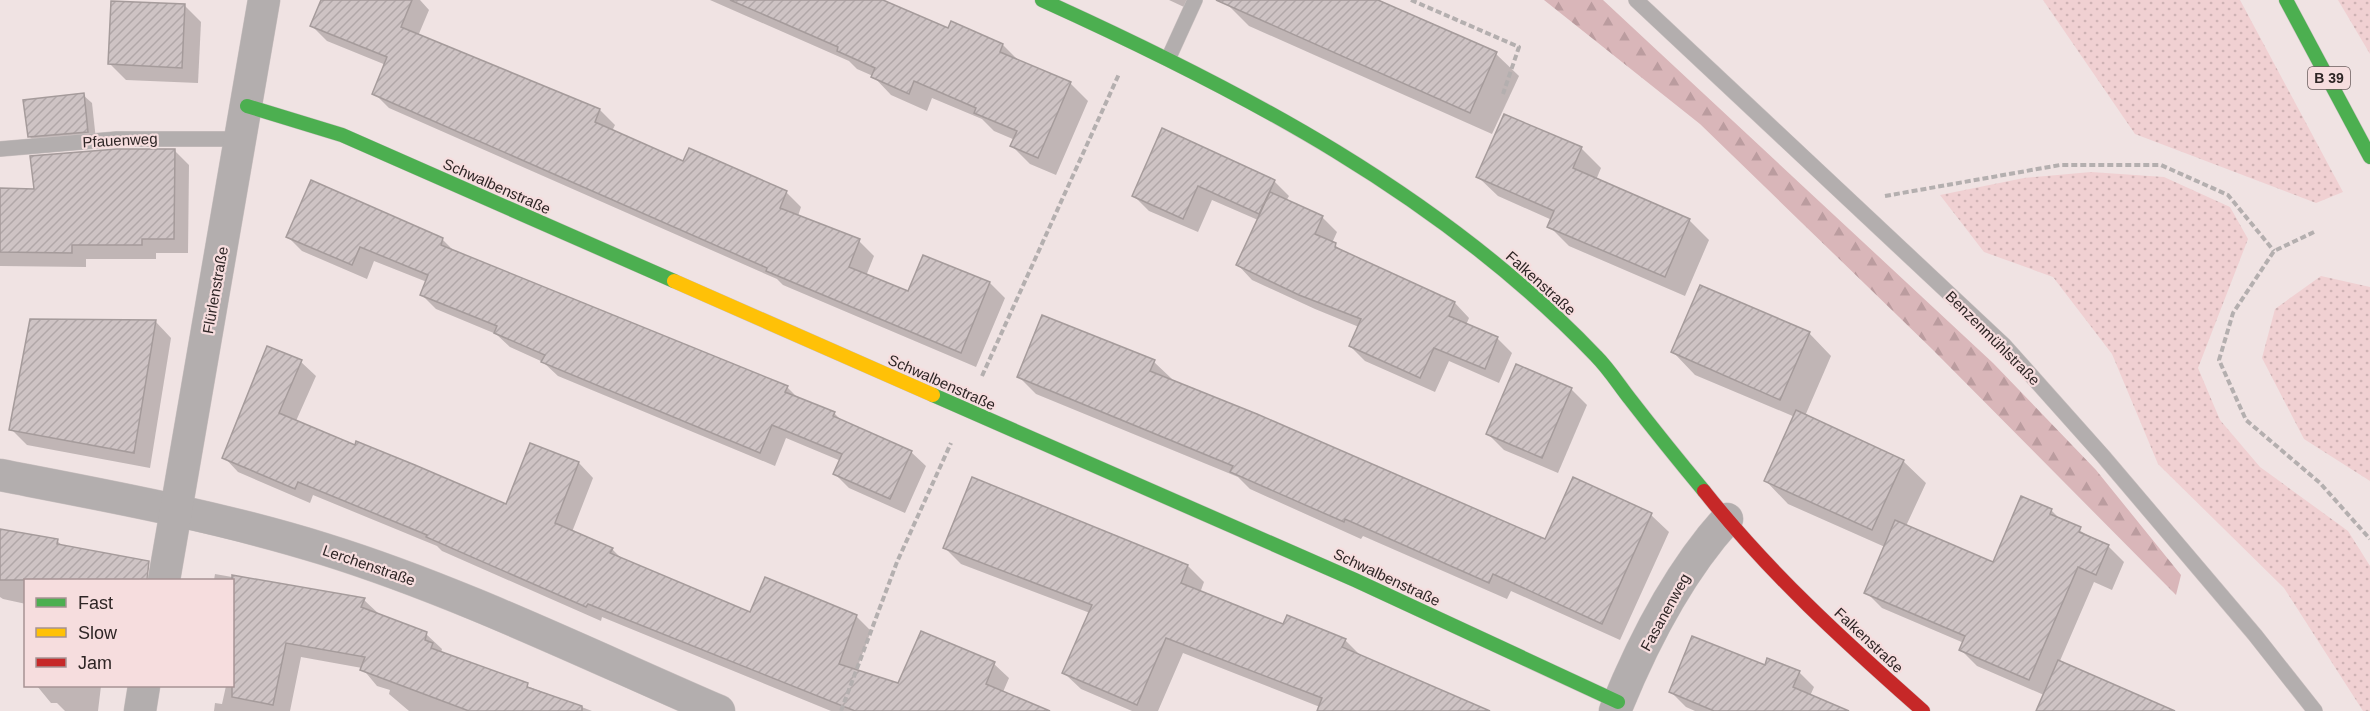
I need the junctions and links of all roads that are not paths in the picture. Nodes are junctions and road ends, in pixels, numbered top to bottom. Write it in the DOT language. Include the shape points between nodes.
graph roads {
  1 [pos="264,0"];
  2 [pos="1042,0"];
  3 [pos="1195,0"];
  4 [pos="1636,0"];
  5 [pos="2286,0"];
  6 [pos="1169,57"];
  7 [pos="247,106"];
  8 [pos="241,139"];
  9 [pos="0,149"];
  10 [pos="2370,157"];
  11 [pos="0,475"];
  12 [pos="176,510"];
  13 [pos="1727,519"];
  14 [pos="164,579"];
  15 [pos="144,687"];
  16 [pos="1616,707"];
  17 [pos="140,711"];
  18 [pos="719,711"];
  19 [pos="1923,711"];
  20 [pos="2315,711"];
  1 -- 7 [label="street, Flürlenstraße"];
  2 -- 6 [label="street, Falkenstraße"];
  3 -- 6 [label="lane"];
  4 -- 20 [label="lane, Benzenmühlstraße" via="2004,345 2187,555"];
  5 -- 10 [label="street, B 39"];
  6 -- 13 [label="street, Falkenstraße" via="1343,152 1434,213 1503,270 1596,356"];
  7 -- 8 [label="street, Flürlenstraße"];
  7 -- 16 [label="street, Schwalbenstraße" via="342,135 1355,580"];
  8 -- 9 [label="lane, Pfauenweg" via="117,139"];
  8 -- 12 [label="street, Flürlenstraße"];
  11 -- 12 [label="street, Lerchenstraße"];
  12 -- 14 [label="street, Flürlenstraße"];
  12 -- 18 [label="street, Lerchenstraße" via="323,549 439,590"];
  13 -- 16 [label="street, Fasanenweg" via="1708,540 1663,609"];
  13 -- 19 [label="street, Falkenstraße" via="1839,636"];
  15 -- 17 [label="street"];
}
